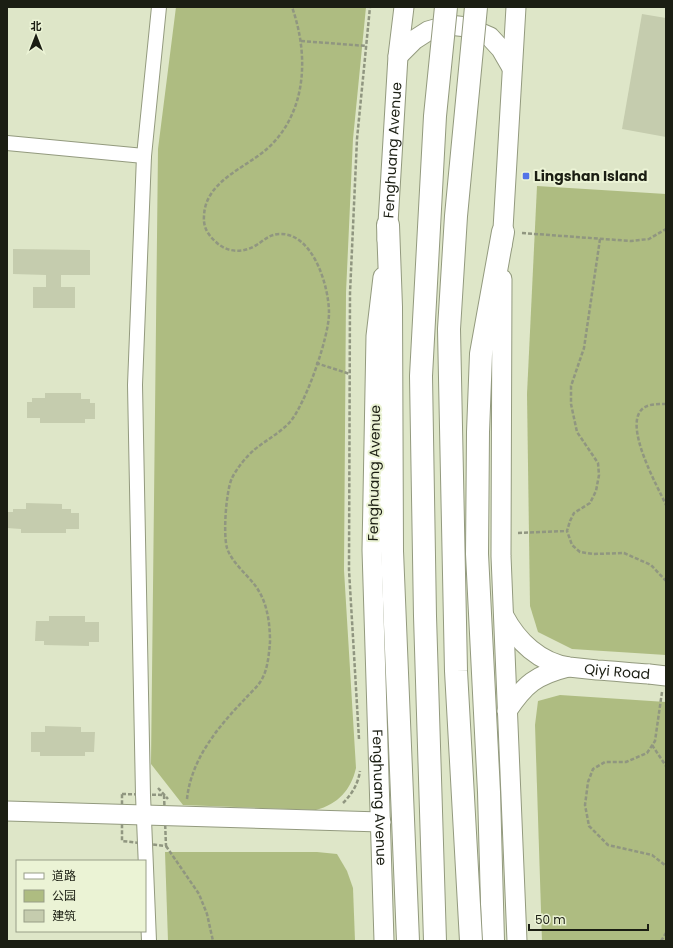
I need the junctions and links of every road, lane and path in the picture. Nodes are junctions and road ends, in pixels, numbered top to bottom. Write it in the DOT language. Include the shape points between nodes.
graph roads {
  1 [pos="159,7"];
  2 [pos="292,7"];
  3 [pos="370,7"];
  4 [pos="404,7"];
  5 [pos="446,7"];
  6 [pos="476,7"];
  7 [pos="516,7"];
  8 [pos="300,41"];
  9 [pos="367,46"];
  10 [pos="398,56"];
  11 [pos="512,68"];
  12 [pos="7,142"];
  13 [pos="144,156"];
  14 [pos="388,225"];
  15 [pos="666,230"];
  16 [pos="503,232"];
  17 [pos="600,239"];
  18 [pos="316,363"];
  19 [pos="350,374"];
  20 [pos="666,404"];
  21 [pos="666,505"];
  22 [pos="567,531"];
  23 [pos="501,534"];
  24 [pos="666,581"];
  25 [pos="504,615"];
  26 [pos="568,667"];
  27 [pos="659,680"];
  28 [pos="507,711"];
  29 [pos="359,745"];
  30 [pos="652,745"];
  31 [pos="666,766"];
  32 [pos="361,769"];
  33 [pos="154,783"];
  34 [pos="172,802"];
  35 [pos="187,804"];
  36 [pos="339,806"];
  37 [pos="7,811"];
  38 [pos="144,815"];
  39 [pos="381,822"];
  40 [pos="166,846"];
  41 [pos="146,860"];
  42 [pos="146,865"];
  43 [pos="666,866"];
  44 [pos="666,933"];
  45 [pos="149,941"];
  46 [pos="212,941"];
  47 [pos="384,941"];
  48 [pos="408,941"];
  49 [pos="435,941"];
  50 [pos="470,941"];
  51 [pos="493,941"];
  52 [pos="517,941"];
  53 [pos="661,941"];
  1 -- 13 [label="street"];
  2 -- 8 [label="path"];
  3 -- 9 [label="path"];
  4 -- 10 [label="main road, Fenghuang Avenue"];
  5 -- 49 [label="main road, bridge" via="434,116 421,376 425,624"];
  6 -- 50 [label="main road, bridge" via="456,216 449,329 456,671"];
  7 -- 11 [label="main road"];
  8 -- 9 [label="path"];
  8 -- 18 [label="path" via="303,70 297,105 288,122 278,138 266,150 220,183 206,205 204,217 205,229 221,248 242,251 274,234 284,234 297,238 309,250 326,288 329,314 327,334"];
  9 -- 19 [label="path" via="357,139 350,293"];
  10 -- 11 [label="main road" via="414,40 428,31 449,25 461,26 490,37 501,49"];
  10 -- 14 [label="main road, Fenghuang Avenue"];
  11 -- 16 [label="main road"];
  12 -- 13 [label="street"];
  13 -- 38 [label="street" via="135,384"];
  14 -- 39 [label="main road, Fenghuang Avenue" via="376,336 372,542"];
  14 -- 48 [label="main road" via="392,551"];
  15 -- 17 [label="path" via="649,240"];
  16 -- 17 [label="path"];
  16 -- 23 [label="main road"];
  16 -- 51 [label="main road" via="481,354 478,432 477,554 489,792"];
  17 -- 22 [label="path" via="584,348 570,386 570,404 577,432 598,463 599,475 596,491 590,503 574,513"];
  18 -- 19 [label="path"];
  18 -- 35 [label="path" via="306,394 290,422 254,450 233,477 227,498 227,548 263,597 270,630 270,645 263,677 208,742 198,759"];
  19 -- 29 [label="path" via="348,570"];
  20 -- 21 [label="path" via="645,407 639,413 636,432 644,457"];
  22 -- 23 [label="path"];
  22 -- 24 [label="path" via="572,545 580,552 624,553 651,565"];
  23 -- 25 [label="main road"];
  25 -- 26 [label="main road" via="510,628 530,649 548,660"];
  25 -- 28 [label="main road"];
  26 -- 27 [label="main road, Qiyi Road"];
  26 -- 28 [label="main road" via="549,672 532,681"];
  27 -- 30 [label="path" via="655,741"];
  28 -- 52 [label="main road"];
  30 -- 31 [label="path"];
  30 -- 43 [label="path" via="646,753 626,762 605,762 593,769 588,782 585,806 588,826 608,845 652,855"];
  32 -- 36 [label="path" via="350,796"];
  33 -- 34 [label="path"];
  37 -- 38 [label="main road"];
  38 -- 39 [label="main road"];
  38 -- 41 [label="street"];
  39 -- 47 [label="main road, Fenghuang Avenue"];
  40 -- 46 [label="path" via="199,894 207,914"];
  42 -- 45 [label="street"];
  44 -- 53 [label="path"];
}
